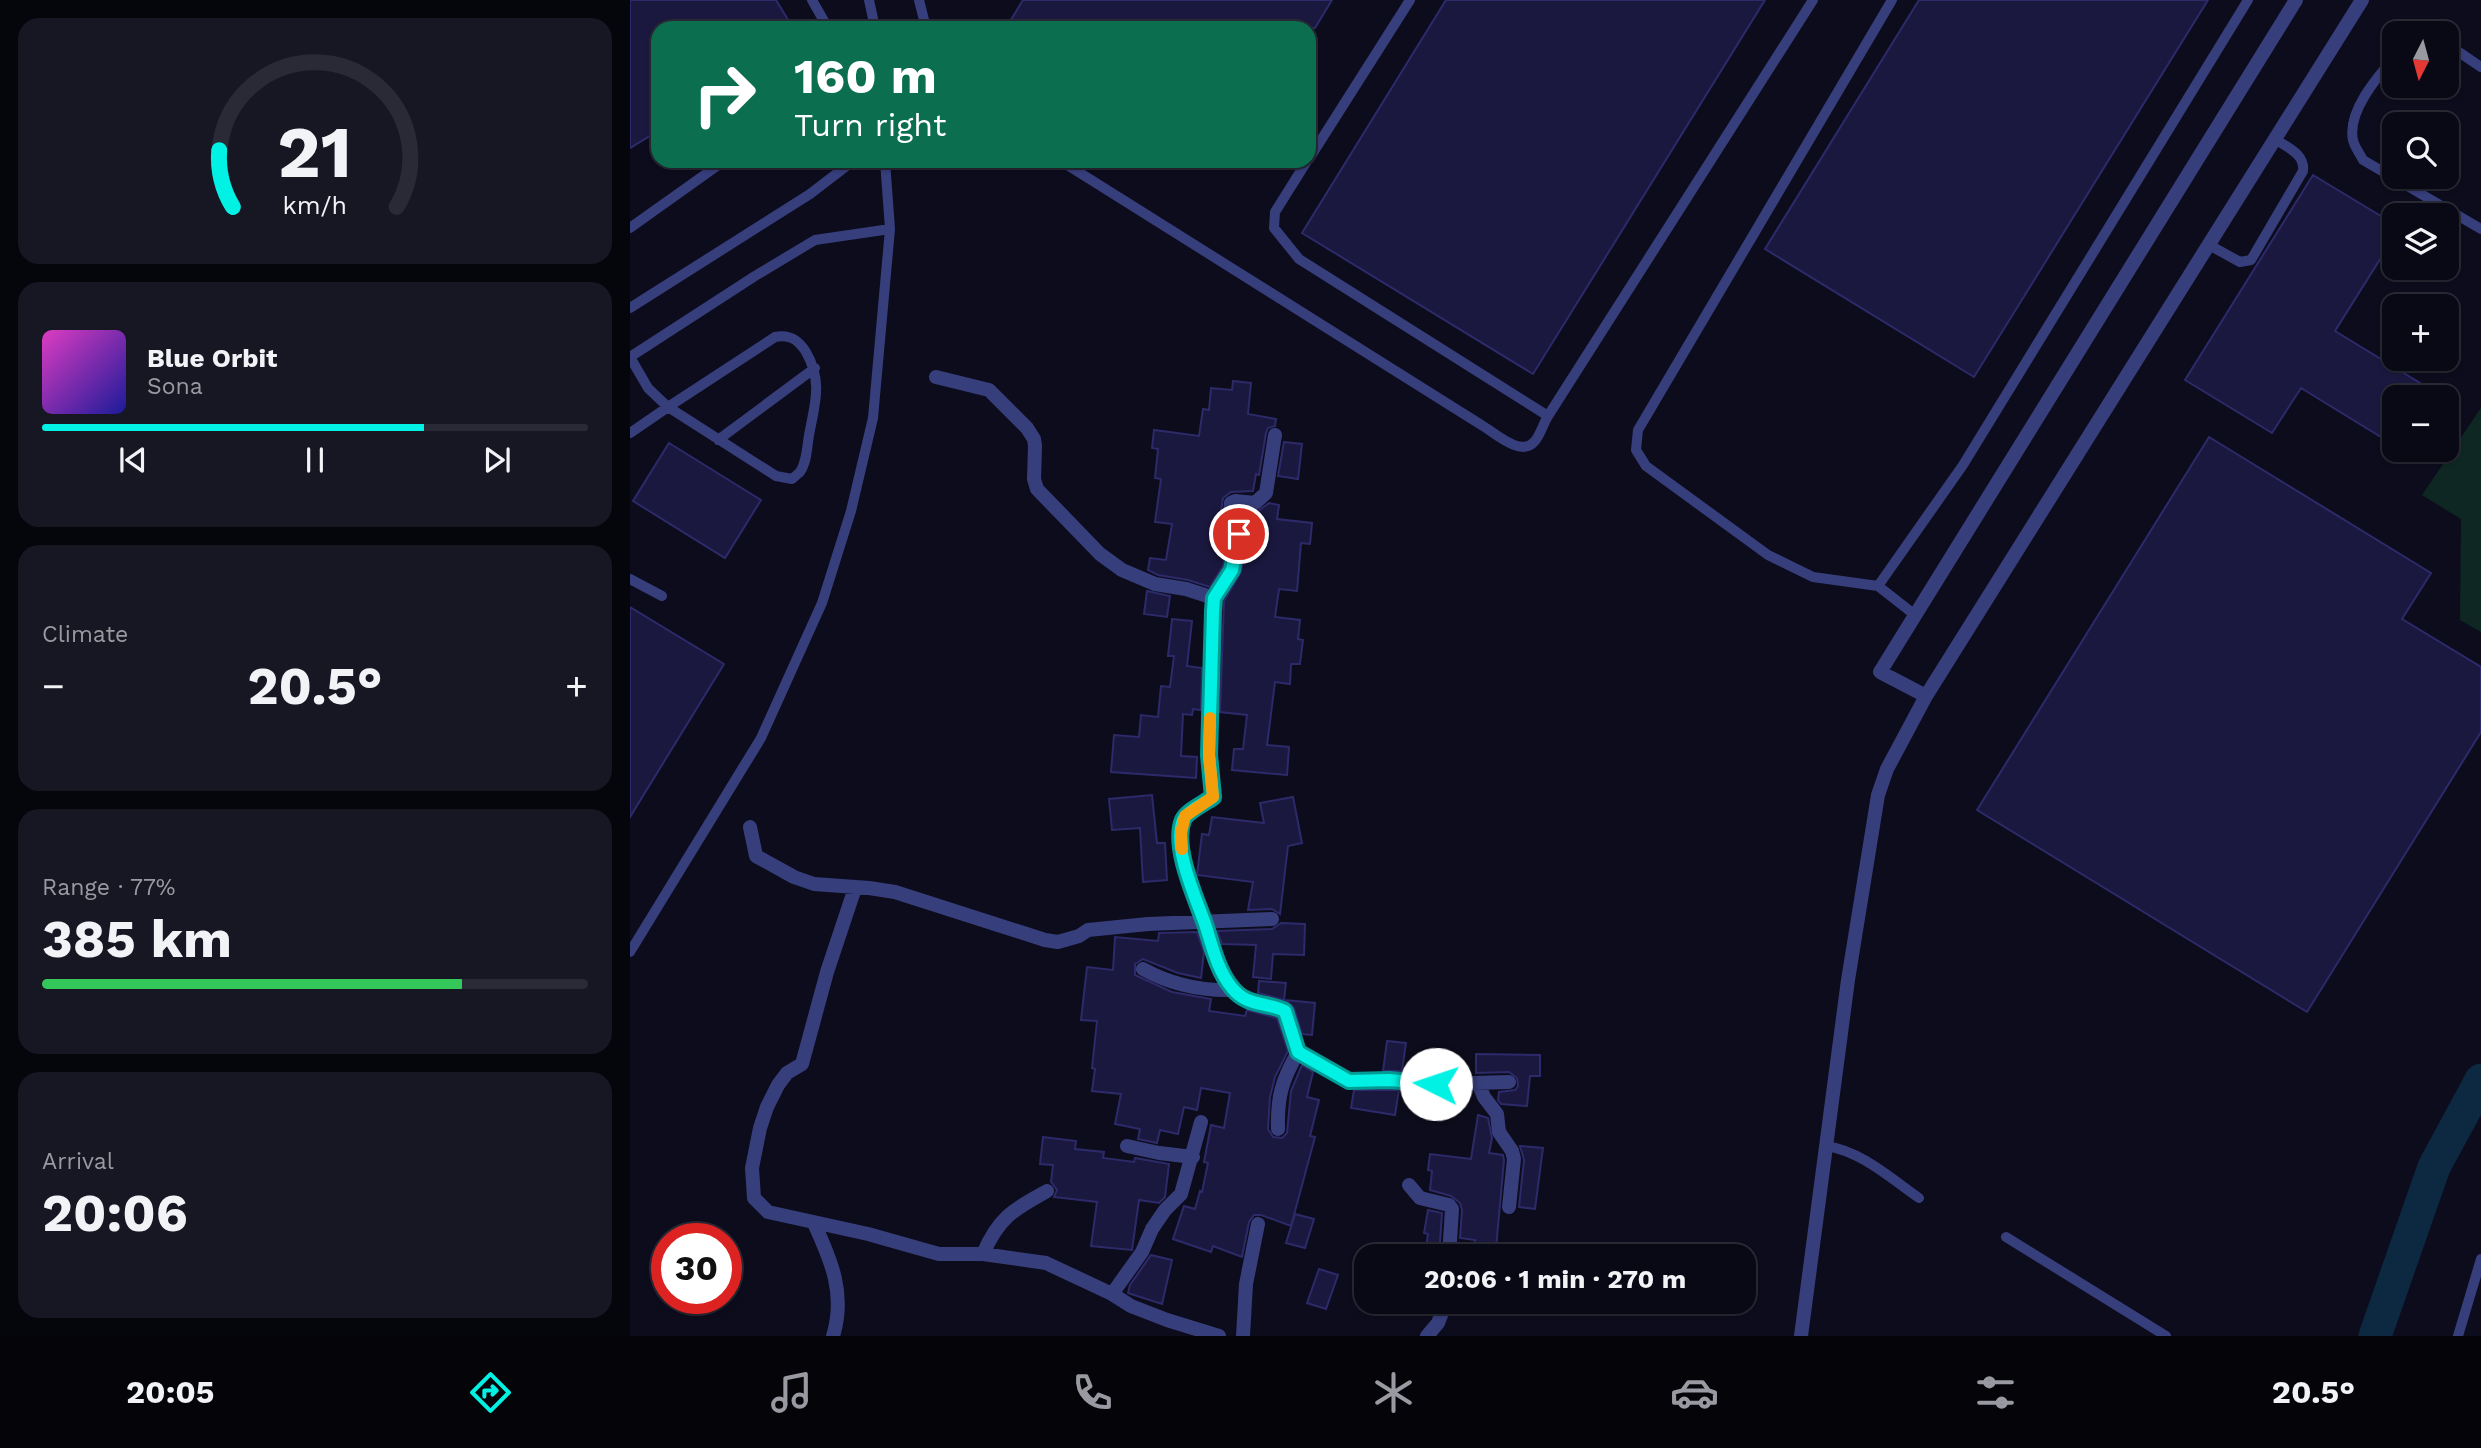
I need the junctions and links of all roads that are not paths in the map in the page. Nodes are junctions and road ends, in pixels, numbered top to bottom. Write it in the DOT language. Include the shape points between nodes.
graph roads {
  1 [pos="812,0"];
  2 [pos="869,0"];
  3 [pos="919,0"];
  4 [pos="1410,0"];
  5 [pos="1813,0"];
  6 [pos="1892,0"];
  7 [pos="2248,0"];
  8 [pos="2296,0"];
  9 [pos="2362,0"];
  10 [pos="824,21"];
  11 [pos="874,21"];
  12 [pos="924,21"];
  13 [pos="2459,52"];
  14 [pos="2481,67"];
  15 [pos="2382,72"];
  16 [pos="2275,139"];
  17 [pos="1316,147"];
  18 [pos="714,168"];
  19 [pos="844,168"];
  20 [pos="886,168"];
  21 [pos="1072,168"];
  22 [pos="1303,168"];
  23 [pos="630,228"];
  24 [pos="890,229"];
  25 [pos="2481,229"];
  26 [pos="2209,245"];
  27 [pos="630,308"];
  28 [pos="630,357"];
  29 [pos="815,368"];
  30 [pos="936,377"];
  31 [pos="668,407"];
  32 [pos="1548,416"];
  33 [pos="630,433"];
  34 [pos="1275,435"];
  35 [pos="718,440"];
  36 [pos="630,579"];
  37 [pos="1878,586"];
  38 [pos="662,596"];
  39 [pos="1214,598"];
  40 [pos="1915,615"];
  41 [pos="1926,696"];
  42 [pos="750,827"];
  43 [pos="855,888"];
  44 [pos="1272,919"];
  45 [pos="1204,922"];
  46 [pos="630,952"];
  47 [pos="1143,968"];
  48 [pos="1221,971"];
  49 [pos="1202,988"];
  50 [pos="1233,990"];
  51 [pos="1298,1052"];
  52 [pos="1509,1082"];
  53 [pos="1478,1083"];
  54 [pos="1201,1122"];
  55 [pos="1278,1129"];
  56 [pos="1127,1146"];
  57 [pos="1826,1146"];
  58 [pos="1192,1157"];
  59 [pos="1409,1185"];
  60 [pos="1047,1191"];
  61 [pos="1919,1198"];
  62 [pos="1508,1207"];
  63 [pos="814,1223"];
  64 [pos="1258,1224"];
  65 [pos="2006,1237"];
  66 [pos="1450,1244"];
  67 [pos="983,1254"];
  68 [pos="2481,1259"];
  69 [pos="1112,1294"];
  70 [pos="1441,1314"];
  71 [pos="833,1336"];
  72 [pos="1220,1336"];
  73 [pos="1243,1336"];
  74 [pos="1427,1336"];
  75 [pos="1801,1336"];
  76 [pos="2166,1336"];
  77 [pos="2458,1336"];
  1 -- 10 [label="lane"];
  2 -- 11 [label="lane"];
  3 -- 12 [label="lane"];
  4 -- 17 [label="lane"];
  5 -- 32 [label="lane"];
  6 -- 37 [label="lane" via="1639,430 1636,450 1646,466 1768,555 1813,577"];
  7 -- 37 [label="lane" via="1963,466"];
  8 -- 40 [label="street"];
  9 -- 16 [label="street"];
  13 -- 14 [label="lane"];
  15 -- 25 [label="lane" via="2368,88 2354,119 2352,139 2363,160"];
  16 -- 26 [label="street"];
  16 -- 26 [label="lane" via="2300,155 2304,172 2251,260 2240,262"];
  18 -- 23 [label="lane"];
  19 -- 27 [label="lane"];
  20 -- 24 [label="lane"];
  21 -- 32 [label="lane" via="1513,444 1521,448 1533,443"];
  22 -- 32 [label="lane" via="1275,212 1274,228 1299,259"];
  24 -- 28 [label="lane" via="815,240"];
  24 -- 46 [label="lane" via="873,418 851,511 822,603 761,738"];
  26 -- 41 [label="street"];
  28 -- 31 [label="lane" via="648,388"];
  29 -- 31 [label="lane" via="801,344 785,335 775,337"];
  29 -- 35 [label="lane"];
  29 -- 35 [label="lane" via="816,394 805,460 792,479 776,477"];
  30 -- 39 [label="street" via="989,390 1027,428 1034,439 1037,489 1100,555 1144,580"];
  31 -- 33 [label="lane"];
  31 -- 35 [label="lane"];
  34 -- 39 [label="street" via="1266,493 1255,503 1231,503 1228,531 1239,534 1232,570"];
  36 -- 38 [label="lane"];
  37 -- 40 [label="lane"];
  39 -- 45 [label="street" via="1209,755 1213,797 1185,816 1181,833 1188,880"];
  40 -- 41 [label="street" via="1880,671"];
  41 -- 57 [label="street" via="1887,769 1878,796"];
  42 -- 43 [label="street" via="756,856 814,884"];
  43 -- 45 [label="street" via="895,892 1058,942 1088,930"];
  43 -- 63 [label="street" via="802,1063 783,1079 767,1107 752,1168 754,1198 768,1212"];
  44 -- 45 [label="street"];
  45 -- 48 [label="street"];
  47 -- 49 [label="street" via="1179,985"];
  48 -- 49 [label="street"];
  48 -- 50 [label="street"];
  49 -- 50 [label="street"];
  50 -- 51 [label="street" via="1254,1003 1285,1011"];
  51 -- 53 [label="street" via="1349,1081"];
  51 -- 55 [label="street" via="1280,1092"];
  52 -- 53 [label="street"];
  53 -- 62 [label="street" via="1497,1114 1499,1132 1514,1159"];
  54 -- 58 [label="street"];
  56 -- 58 [label="street"];
  57 -- 61 [label="lane" via="1855,1154"];
  57 -- 75 [label="street"];
  58 -- 69 [label="street" via="1181,1194 1158,1220"];
  59 -- 66 [label="street" via="1420,1198 1452,1209"];
  60 -- 67 [label="street" via="1003,1219"];
  63 -- 67 [label="street" via="939,1254"];
  63 -- 71 [label="street" via="838,1284"];
  64 -- 73 [label="street" via="1246,1284"];
  65 -- 76 [label="lane"];
  67 -- 69 [label="street" via="1046,1263"];
  68 -- 77 [label="lane"];
  69 -- 72 [label="street" via="1155,1316"];
  70 -- 74 [label="street"];
}
